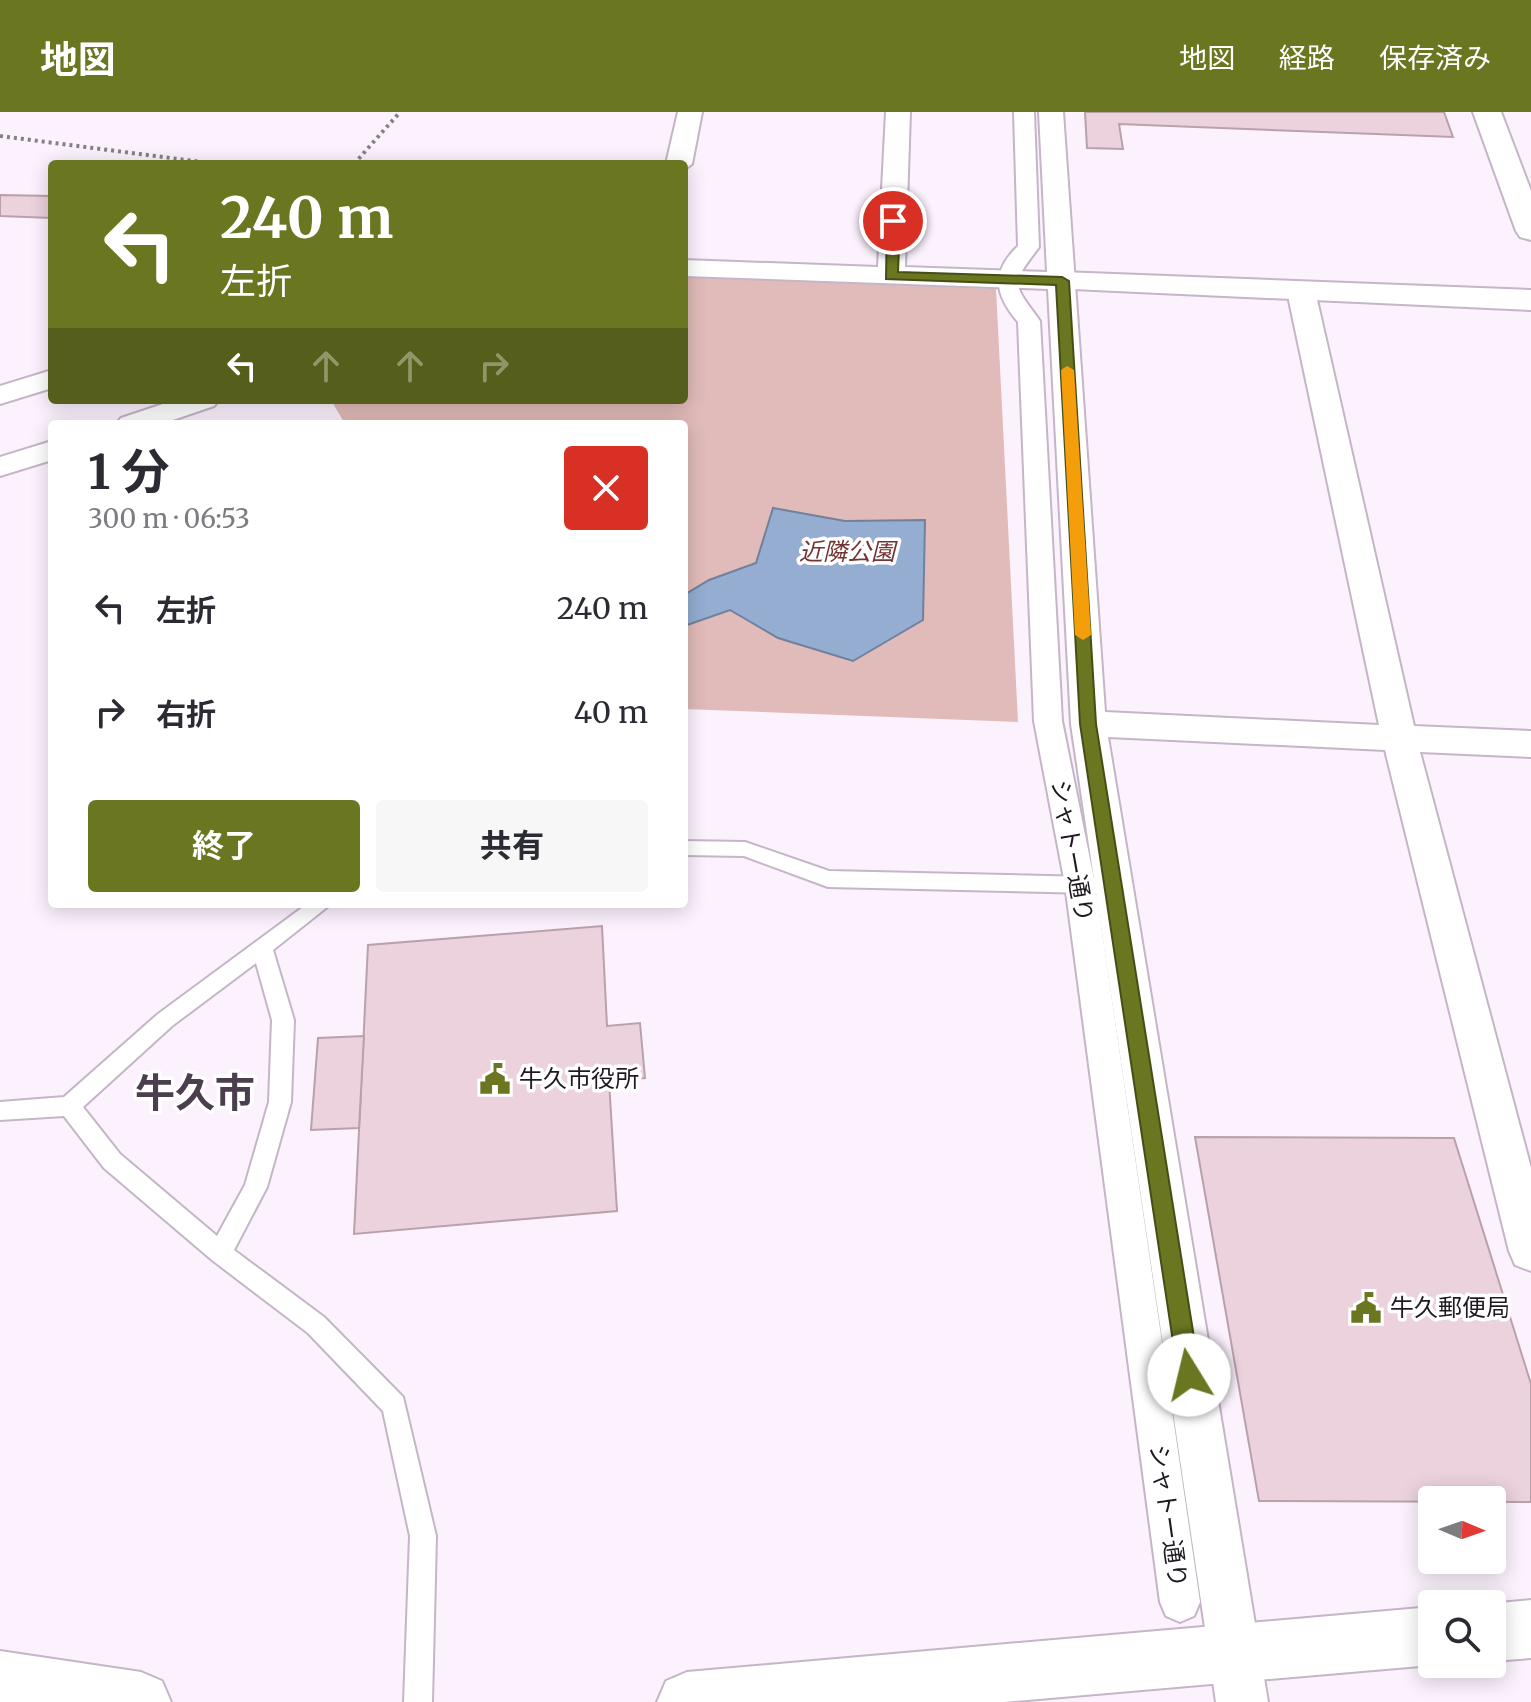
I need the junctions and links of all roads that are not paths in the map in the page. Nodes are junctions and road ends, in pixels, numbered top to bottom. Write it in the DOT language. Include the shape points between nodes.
graph roads {
  1 [pos="690,112"];
  2 [pos="898,112"];
  3 [pos="1024,112"];
  4 [pos="1051,112"];
  5 [pos="1487,112"];
  6 [pos="680,160"];
  7 [pos="1531,231"];
  8 [pos="688,268"];
  9 [pos="891,276"];
  10 [pos="1005,280"];
  11 [pos="1062,281"];
  12 [pos="1301,291"];
  13 [pos="1531,300"];
  14 [pos="48,380"];
  15 [pos="0,395"];
  16 [pos="192,404"];
  17 [pos="143,420"];
  18 [pos="48,451"];
  19 [pos="0,467"];
  20 [pos="1088,724"];
  21 [pos="1399,737"];
  22 [pos="1531,744"];
  23 [pos="688,848"];
  24 [pos="1096,885"];
  25 [pos="316,908"];
  26 [pos="263,950"];
  27 [pos="69,1106"];
  28 [pos="0,1111"];
  29 [pos="1531,1251"];
  30 [pos="220,1253"];
  31 [pos="1180,1602"];
  32 [pos="1531,1629"];
  33 [pos="1506,1631"];
  34 [pos="1418,1639"];
  35 [pos="1236,1676"];
  36 [pos="0,1681"];
  37 [pos="141,1702"];
  38 [pos="418,1702"];
  39 [pos="687,1702"];
  1 -- 6 [label="street"];
  2 -- 9 [label="street"];
  3 -- 10 [label="street" via="1029,247 1011,263"];
  4 -- 11 [label="street"];
  5 -- 7 [label="street"];
  8 -- 9 [label="street"];
  9 -- 10 [label="street"];
  10 -- 11 [label="street"];
  10 -- 24 [label="street, シャトー通り" via="1013,305 1029,321 1048,721"];
  11 -- 12 [label="street"];
  11 -- 20 [label="street"];
  12 -- 13 [label="street"];
  12 -- 21 [label="street"];
  14 -- 15 [label="street"];
  16 -- 17 [label="street"];
  18 -- 19 [label="street"];
  20 -- 21 [label="street"];
  20 -- 24 [label="street"];
  21 -- 22 [label="street"];
  21 -- 29 [label="street"];
  23 -- 24 [label="lane" via="745,849 828,879"];
  24 -- 31 [label="street, シャトー通り"];
  24 -- 35 [label="street"];
  25 -- 26 [label="lane"];
  26 -- 27 [label="lane" via="165,1020"];
  26 -- 30 [label="lane" via="283,1020 280,1102 256,1187"];
  27 -- 28 [label="lane"];
  27 -- 30 [label="lane" via="112,1161"];
  30 -- 38 [label="lane" via="316,1325 394,1405 423,1536"];
  32 -- 33 [label="street"];
  34 -- 35 [label="street"];
  35 -- 39 [label="street"];
  36 -- 37 [label="street"];
}
